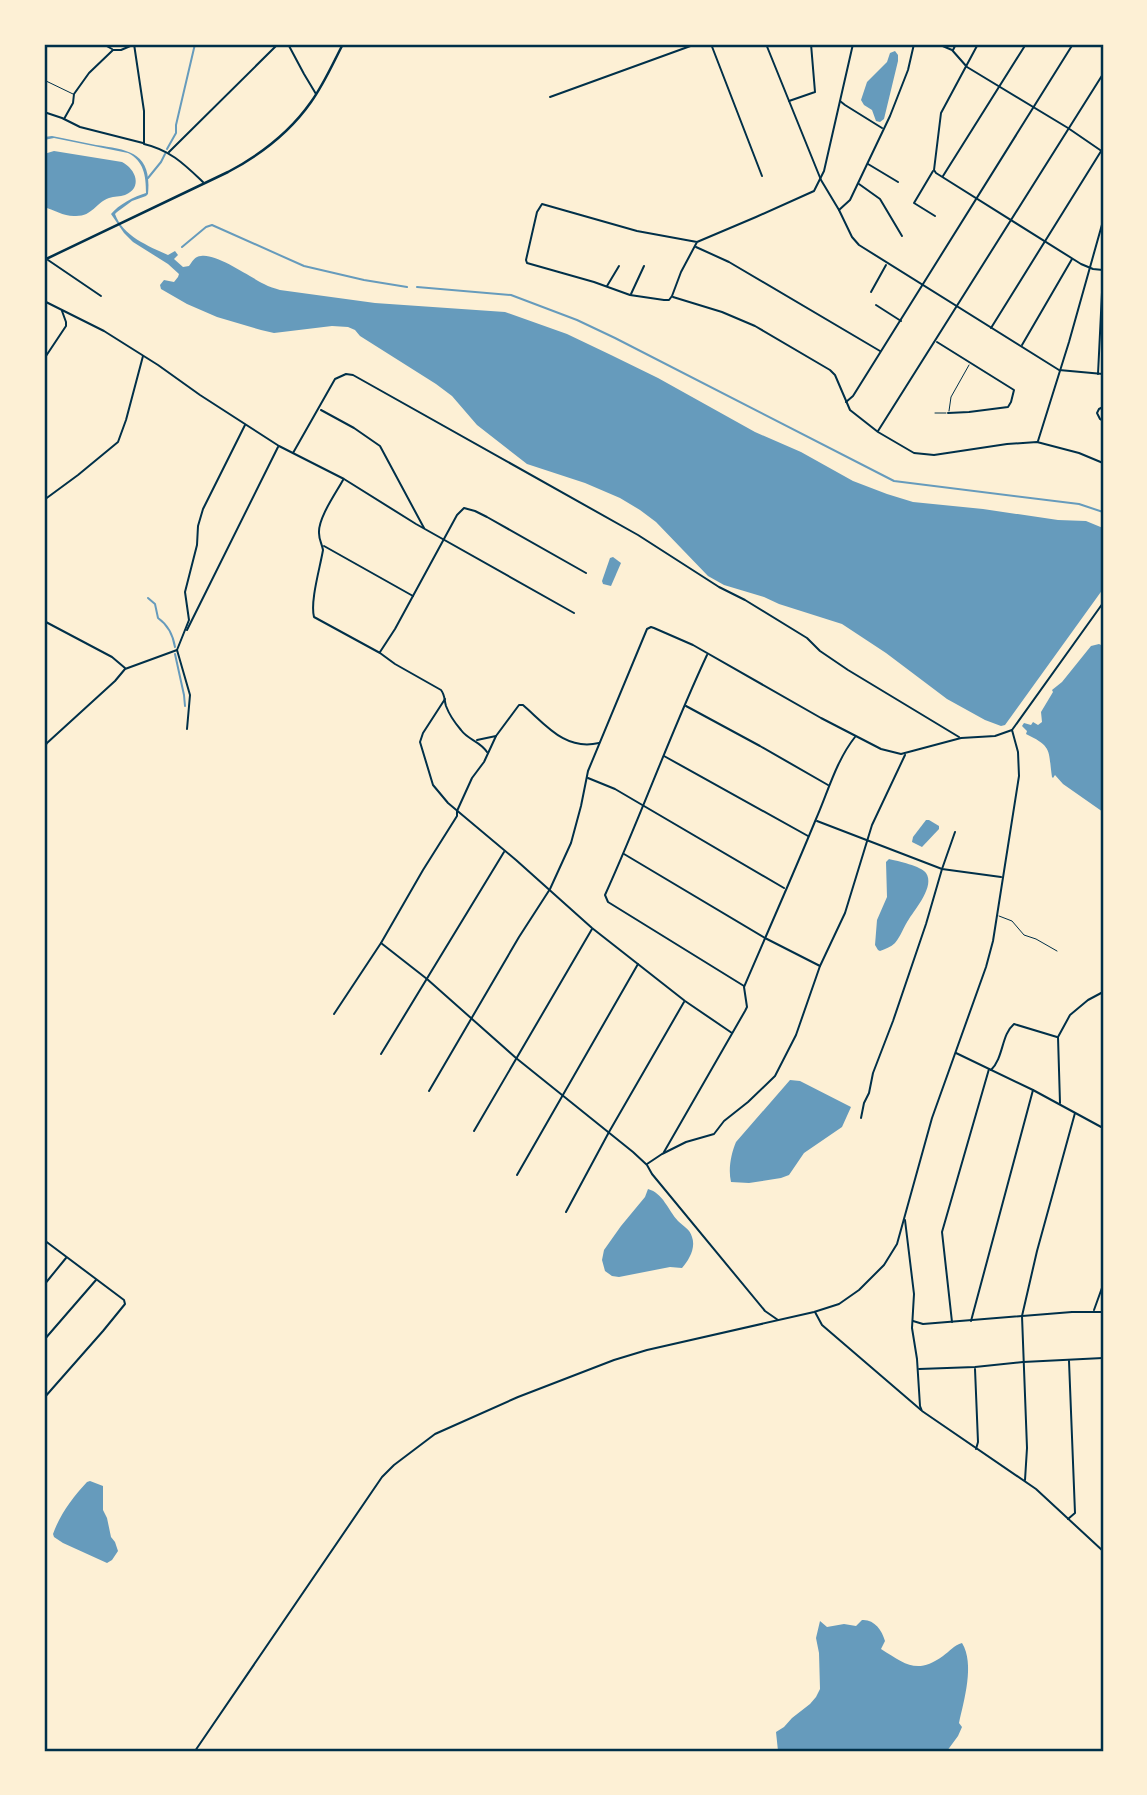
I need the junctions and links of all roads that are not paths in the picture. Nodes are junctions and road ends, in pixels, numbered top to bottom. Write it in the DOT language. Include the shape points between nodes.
graph roads {
  1 [pos="103,44"];
  2 [pos="135,44"];
  3 [pos="278,44"];
  4 [pos="288,44"];
  5 [pos="343,44"];
  6 [pos="696,44"];
  7 [pos="711,44"];
  8 [pos="766,44"];
  9 [pos="811,44"];
  10 [pos="853,44"];
  11 [pos="914,44"];
  12 [pos="938,44"];
  13 [pos="956,44"];
  14 [pos="978,44"];
  15 [pos="1026,44"];
  16 [pos="1073,44"];
  17 [pos="113,50"];
  18 [pos="952,50"];
  19 [pos="967,67"];
  20 [pos="1103,74"];
  21 [pos="44,80"];
  22 [pos="1000,87"];
  23 [pos="74,94"];
  24 [pos="316,94"];
  25 [pos="550,97"];
  26 [pos="840,100"];
  27 [pos="789,101"];
  28 [pos="1034,107"];
  29 [pos="44,112"];
  30 [pos="64,119"];
  31 [pos="1068,128"];
  32 [pos="884,129"];
  33 [pos="144,144"];
  34 [pos="1103,150"];
  35 [pos="169,153"];
  36 [pos="867,163"];
  37 [pos="934,170"];
  38 [pos="762,176"];
  39 [pos="943,177"];
  40 [pos="821,180"];
  41 [pos="898,182"];
  42 [pos="204,183"];
  43 [pos="859,183"];
  44 [pos="976,199"];
  45 [pos="839,210"];
  46 [pos="935,216"];
  47 [pos="1011,220"];
  48 [pos="1103,221"];
  49 [pos="902,236"];
  50 [pos="1044,241"];
  51 [pos="697,242"];
  52 [pos="694,247"];
  53 [pos="1072,258"];
  54 [pos="45,260"];
  55 [pos="887,264"];
  56 [pos="619,266"];
  57 [pos="644,266"];
  58 [pos="1089,268"];
  59 [pos="1103,270"];
  60 [pos="922,286"];
  61 [pos="607,287"];
  62 [pos="871,292"];
  63 [pos="630,295"];
  64 [pos="101,296"];
  65 [pos="672,296"];
  66 [pos="44,301"];
  67 [pos="876,305"];
  68 [pos="956,307"];
  69 [pos="61,310"];
  70 [pos="901,321"];
  71 [pos="991,329"];
  72 [pos="936,341"];
  73 [pos="1021,347"];
  74 [pos="881,351"];
  75 [pos="143,356"];
  76 [pos="44,359"];
  77 [pos="970,363"];
  78 [pos="1059,370"];
  79 [pos="1098,374"];
  80 [pos="1103,374"];
  81 [pos="846,402"];
  82 [pos="1103,407"];
  83 [pos="319,409"];
  84 [pos="935,413"];
  85 [pos="948,413"];
  86 [pos="1103,421"];
  87 [pos="245,424"];
  88 [pos="878,432"];
  89 [pos="1037,442"];
  90 [pos="279,446"];
  91 [pos="293,453"];
  92 [pos="1103,463"];
  93 [pos="344,479"];
  94 [pos="44,500"];
  95 [pos="419,520"];
  96 [pos="416,524"];
  97 [pos="424,528"];
  98 [pos="445,540"];
  99 [pos="323,545"];
  100 [pos="586,573"];
  101 [pos="413,596"];
  102 [pos="1103,604"];
  103 [pos="574,613"];
  104 [pos="188,614"];
  105 [pos="194,616"];
  106 [pos="44,621"];
  107 [pos="177,650"];
  108 [pos="380,653"];
  109 [pos="708,654"];
  110 [pos="125,668"];
  111 [pos="445,699"];
  112 [pos="685,705"];
  113 [pos="187,729"];
  114 [pos="1012,730"];
  115 [pos="496,736"];
  116 [pos="855,737"];
  117 [pos="961,738"];
  118 [pos="476,740"];
  119 [pos="600,743"];
  120 [pos="44,748"];
  121 [pos="906,753"];
  122 [pos="487,754"];
  123 [pos="663,756"];
  124 [pos="587,777"];
  125 [pos="829,786"];
  126 [pos="644,806"];
  127 [pos="457,811"];
  128 [pos="816,820"];
  129 [pos="956,832"];
  130 [pos="808,836"];
  131 [pos="866,841"];
  132 [pos="505,850"];
  133 [pos="624,854"];
  134 [pos="942,869"];
  135 [pos="1002,878"];
  136 [pos="550,889"];
  137 [pos="785,889"];
  138 [pos="997,915"];
  139 [pos="592,928"];
  140 [pos="765,939"];
  141 [pos="381,943"];
  142 [pos="1057,951"];
  143 [pos="638,964"];
  144 [pos="820,966"];
  145 [pos="427,979"];
  146 [pos="744,987"];
  147 [pos="1103,992"];
  148 [pos="685,1001"];
  149 [pos="334,1014"];
  150 [pos="471,1019"];
  151 [pos="732,1033"];
  152 [pos="1058,1037"];
  153 [pos="955,1052"];
  154 [pos="381,1054"];
  155 [pos="516,1058"];
  156 [pos="990,1070"];
  157 [pos="1033,1090"];
  158 [pos="429,1091"];
  159 [pos="562,1096"];
  160 [pos="1060,1104"];
  161 [pos="1075,1113"];
  162 [pos="861,1118"];
  163 [pos="1103,1128"];
  164 [pos="474,1131"];
  165 [pos="608,1132"];
  166 [pos="662,1154"];
  167 [pos="647,1165"];
  168 [pos="517,1175"];
  169 [pos="566,1212"];
  170 [pos="905,1216"];
  171 [pos="44,1240"];
  172 [pos="67,1257"];
  173 [pos="97,1280"];
  174 [pos="44,1285"];
  175 [pos="1103,1285"];
  176 [pos="1093,1311"];
  177 [pos="814,1312"];
  178 [pos="1103,1312"];
  179 [pos="1022,1317"];
  180 [pos="779,1320"];
  181 [pos="912,1321"];
  182 [pos="971,1321"];
  183 [pos="952,1322"];
  184 [pos="44,1340"];
  185 [pos="1103,1359"];
  186 [pos="1069,1360"];
  187 [pos="1023,1362"];
  188 [pos="975,1367"];
  189 [pos="918,1369"];
  190 [pos="44,1398"];
  191 [pos="922,1411"];
  192 [pos="976,1448"];
  193 [pos="1024,1481"];
  194 [pos="1068,1519"];
  195 [pos="1103,1551"];
  196 [pos="195,1751"];
  1 -- 17 [label="street"];
  2 -- 17 [label="street"];
  2 -- 33 [label="street"];
  3 -- 35 [label="street"];
  4 -- 24 [label="street"];
  5 -- 24 [label="main road"];
  6 -- 25 [label="street"];
  7 -- 38 [label="street"];
  8 -- 27 [label="street"];
  9 -- 27 [label="street" via="815,92"];
  10 -- 26 [label="street"];
  11 -- 32 [label="street"];
  12 -- 18 [label="street"];
  13 -- 18 [label="street"];
  14 -- 19 [label="street"];
  15 -- 22 [label="street"];
  16 -- 28 [label="street"];
  17 -- 23 [label="street" via="94,66"];
  18 -- 19 [label="street"];
  19 -- 22 [label="street"];
  19 -- 37 [label="street" via="941,113"];
  20 -- 31 [label="street"];
  21 -- 23 [label="lane"];
  22 -- 28 [label="street"];
  22 -- 39 [label="street"];
  23 -- 30 [label="street"];
  24 -- 42 [label="main road" via="266,148"];
  26 -- 32 [label="street"];
  26 -- 40 [label="street"];
  27 -- 40 [label="street"];
  28 -- 31 [label="street"];
  28 -- 44 [label="street"];
  29 -- 30 [label="street"];
  30 -- 33 [label="street"];
  31 -- 34 [label="street"];
  31 -- 47 [label="street"];
  32 -- 36 [label="street"];
  33 -- 35 [label="street"];
  34 -- 50 [label="street"];
  35 -- 42 [label="street"];
  36 -- 41 [label="street"];
  36 -- 43 [label="street"];
  37 -- 39 [label="street"];
  37 -- 46 [label="street" via="914,203"];
  39 -- 44 [label="street"];
  40 -- 45 [label="street"];
  40 -- 51 [label="street" via="814,191"];
  42 -- 54 [label="main road"];
  43 -- 45 [label="street"];
  43 -- 49 [label="street" via="880,199"];
  44 -- 47 [label="street"];
  44 -- 60 [label="street"];
  45 -- 55 [label="street" via="859,245"];
  47 -- 50 [label="street"];
  47 -- 68 [label="street"];
  48 -- 58 [label="street"];
  50 -- 53 [label="street"];
  50 -- 71 [label="street"];
  51 -- 52 [label="street"];
  51 -- 61 [label="street" via="637,231 542,204 527,263"];
  52 -- 65 [label="street"];
  52 -- 74 [label="street" via="729,261"];
  53 -- 58 [label="street"];
  53 -- 73 [label="street"];
  54 -- 64 [label="street"];
  55 -- 60 [label="street"];
  55 -- 62 [label="street"];
  56 -- 61 [label="street"];
  57 -- 63 [label="street"];
  58 -- 59 [label="street"];
  58 -- 78 [label="street"];
  59 -- 79 [label="street"];
  60 -- 68 [label="street"];
  60 -- 70 [label="street"];
  61 -- 63 [label="street"];
  63 -- 65 [label="street" via="658,300"];
  65 -- 81 [label="street" via="755,326 830,370"];
  66 -- 69 [label="street"];
  67 -- 70 [label="street"];
  68 -- 71 [label="street"];
  68 -- 72 [label="street"];
  69 -- 75 [label="street"];
  69 -- 76 [label="street" via="66,326"];
  70 -- 74 [label="street"];
  71 -- 73 [label="street"];
  72 -- 77 [label="street"];
  72 -- 88 [label="street"];
  73 -- 78 [label="street"];
  74 -- 81 [label="street"];
  75 -- 87 [label="street"];
  75 -- 94 [label="street" via="118,442"];
  77 -- 85 [label="lane" via="951,397"];
  77 -- 85 [label="street" via="1014,390 1010,405"];
  78 -- 79 [label="street"];
  78 -- 89 [label="street"];
  79 -- 80 [label="street"];
  81 -- 88 [label="street"];
  82 -- 86 [label="street" via="1097,413"];
  83 -- 91 [label="street"];
  83 -- 95 [label="street" via="380,446"];
  83 -- 117 [label="street" via="335,379 353,375 673,557"];
  84 -- 85 [label="lane"];
  87 -- 90 [label="street"];
  87 -- 104 [label="street" via="200,519 186,592"];
  88 -- 89 [label="street" via="924,454"];
  89 -- 92 [label="street"];
  90 -- 91 [label="street"];
  90 -- 105 [label="street"];
  91 -- 93 [label="street"];
  93 -- 96 [label="street"];
  93 -- 99 [label="street" via="319,527"];
  95 -- 96 [label="street"];
  95 -- 97 [label="street"];
  96 -- 97 [label="street"];
  97 -- 98 [label="street"];
  98 -- 100 [label="street" via="464,508"];
  98 -- 101 [label="street"];
  98 -- 103 [label="street"];
  99 -- 101 [label="street"];
  99 -- 108 [label="street" via="314,617"];
  101 -- 108 [label="street"];
  102 -- 114 [label="street"];
  104 -- 105 [label="street"];
  104 -- 107 [label="street"];
  105 -- 107 [label="street"];
  106 -- 110 [label="street"];
  107 -- 110 [label="street"];
  107 -- 113 [label="street" via="190,695"];
  108 -- 111 [label="street" via="441,690"];
  109 -- 112 [label="street"];
  109 -- 116 [label="street"];
  109 -- 119 [label="street" via="654,628 647,629"];
  110 -- 120 [label="street"];
  111 -- 118 [label="street" via="462,732"];
  111 -- 127 [label="street" via="420,742 433,785"];
  112 -- 123 [label="street"];
  112 -- 125 [label="street"];
  114 -- 117 [label="street"];
  114 -- 135 [label="street" via="1019,776"];
  115 -- 118 [label="street"];
  115 -- 119 [label="street" via="523,705 559,737 584,746"];
  115 -- 122 [label="street"];
  116 -- 121 [label="street" via="881,749"];
  116 -- 125 [label="street"];
  117 -- 121 [label="street"];
  118 -- 122 [label="street"];
  119 -- 124 [label="street"];
  121 -- 131 [label="street"];
  122 -- 127 [label="street"];
  123 -- 126 [label="street"];
  123 -- 130 [label="street"];
  124 -- 126 [label="street"];
  124 -- 136 [label="street" via="571,843"];
  125 -- 128 [label="street"];
  126 -- 133 [label="street"];
  126 -- 137 [label="street"];
  127 -- 132 [label="street"];
  127 -- 141 [label="street"];
  128 -- 130 [label="street"];
  128 -- 131 [label="street"];
  129 -- 134 [label="street"];
  130 -- 137 [label="street"];
  131 -- 134 [label="street"];
  131 -- 144 [label="street" via="845,913"];
  132 -- 136 [label="street"];
  132 -- 145 [label="street"];
  133 -- 140 [label="street"];
  133 -- 146 [label="street" via="605,895 608,902"];
  134 -- 135 [label="street"];
  134 -- 162 [label="street"];
  135 -- 138 [label="street"];
  136 -- 139 [label="street"];
  136 -- 150 [label="street"];
  137 -- 140 [label="street"];
  138 -- 142 [label="lane"];
  138 -- 153 [label="street" via="986,967"];
  139 -- 143 [label="street"];
  139 -- 155 [label="street"];
  140 -- 144 [label="street"];
  140 -- 146 [label="street"];
  141 -- 145 [label="street"];
  141 -- 149 [label="street"];
  143 -- 148 [label="street"];
  143 -- 159 [label="street"];
  144 -- 166 [label="street" via="796,1035 775,1076 714,1134"];
  145 -- 150 [label="street"];
  145 -- 154 [label="street"];
  146 -- 151 [label="street" via="747,1007"];
  147 -- 152 [label="street" via="1070,1015"];
  148 -- 151 [label="street"];
  148 -- 165 [label="street"];
  150 -- 155 [label="street"];
  150 -- 158 [label="street"];
  151 -- 166 [label="street"];
  152 -- 156 [label="street" via="1014,1024"];
  152 -- 160 [label="street"];
  153 -- 156 [label="street"];
  153 -- 170 [label="street"];
  155 -- 159 [label="street"];
  155 -- 164 [label="street"];
  156 -- 157 [label="street"];
  156 -- 183 [label="street" via="942,1232"];
  157 -- 160 [label="street"];
  157 -- 182 [label="street"];
  159 -- 165 [label="street"];
  159 -- 168 [label="street"];
  160 -- 161 [label="street"];
  161 -- 163 [label="street"];
  161 -- 179 [label="street"];
  165 -- 167 [label="street"];
  165 -- 169 [label="street"];
  166 -- 167 [label="street"];
  167 -- 180 [label="street" via="765,1311"];
  170 -- 177 [label="street" via="897,1244 878,1272 851,1297"];
  170 -- 181 [label="street" via="914,1294"];
  171 -- 172 [label="street"];
  172 -- 173 [label="street"];
  172 -- 174 [label="street"];
  173 -- 184 [label="street"];
  173 -- 190 [label="street" via="125,1304"];
  175 -- 176 [label="street"];
  176 -- 178 [label="street"];
  176 -- 179 [label="street"];
  177 -- 180 [label="street"];
  177 -- 191 [label="street" via="822,1325"];
  179 -- 182 [label="street"];
  179 -- 187 [label="street"];
  180 -- 196 [label="street" via="614,1360 471,1417 421,1444 382,1477"];
  181 -- 183 [label="street"];
  181 -- 189 [label="street"];
  182 -- 183 [label="street"];
  185 -- 186 [label="street"];
  186 -- 187 [label="street"];
  186 -- 194 [label="street" via="1075,1513"];
  187 -- 188 [label="street"];
  187 -- 193 [label="street"];
  188 -- 189 [label="street"];
  188 -- 192 [label="street"];
  189 -- 191 [label="street"];
  191 -- 192 [label="street"];
  192 -- 193 [label="street"];
  193 -- 194 [label="street"];
  194 -- 195 [label="street"];
}
